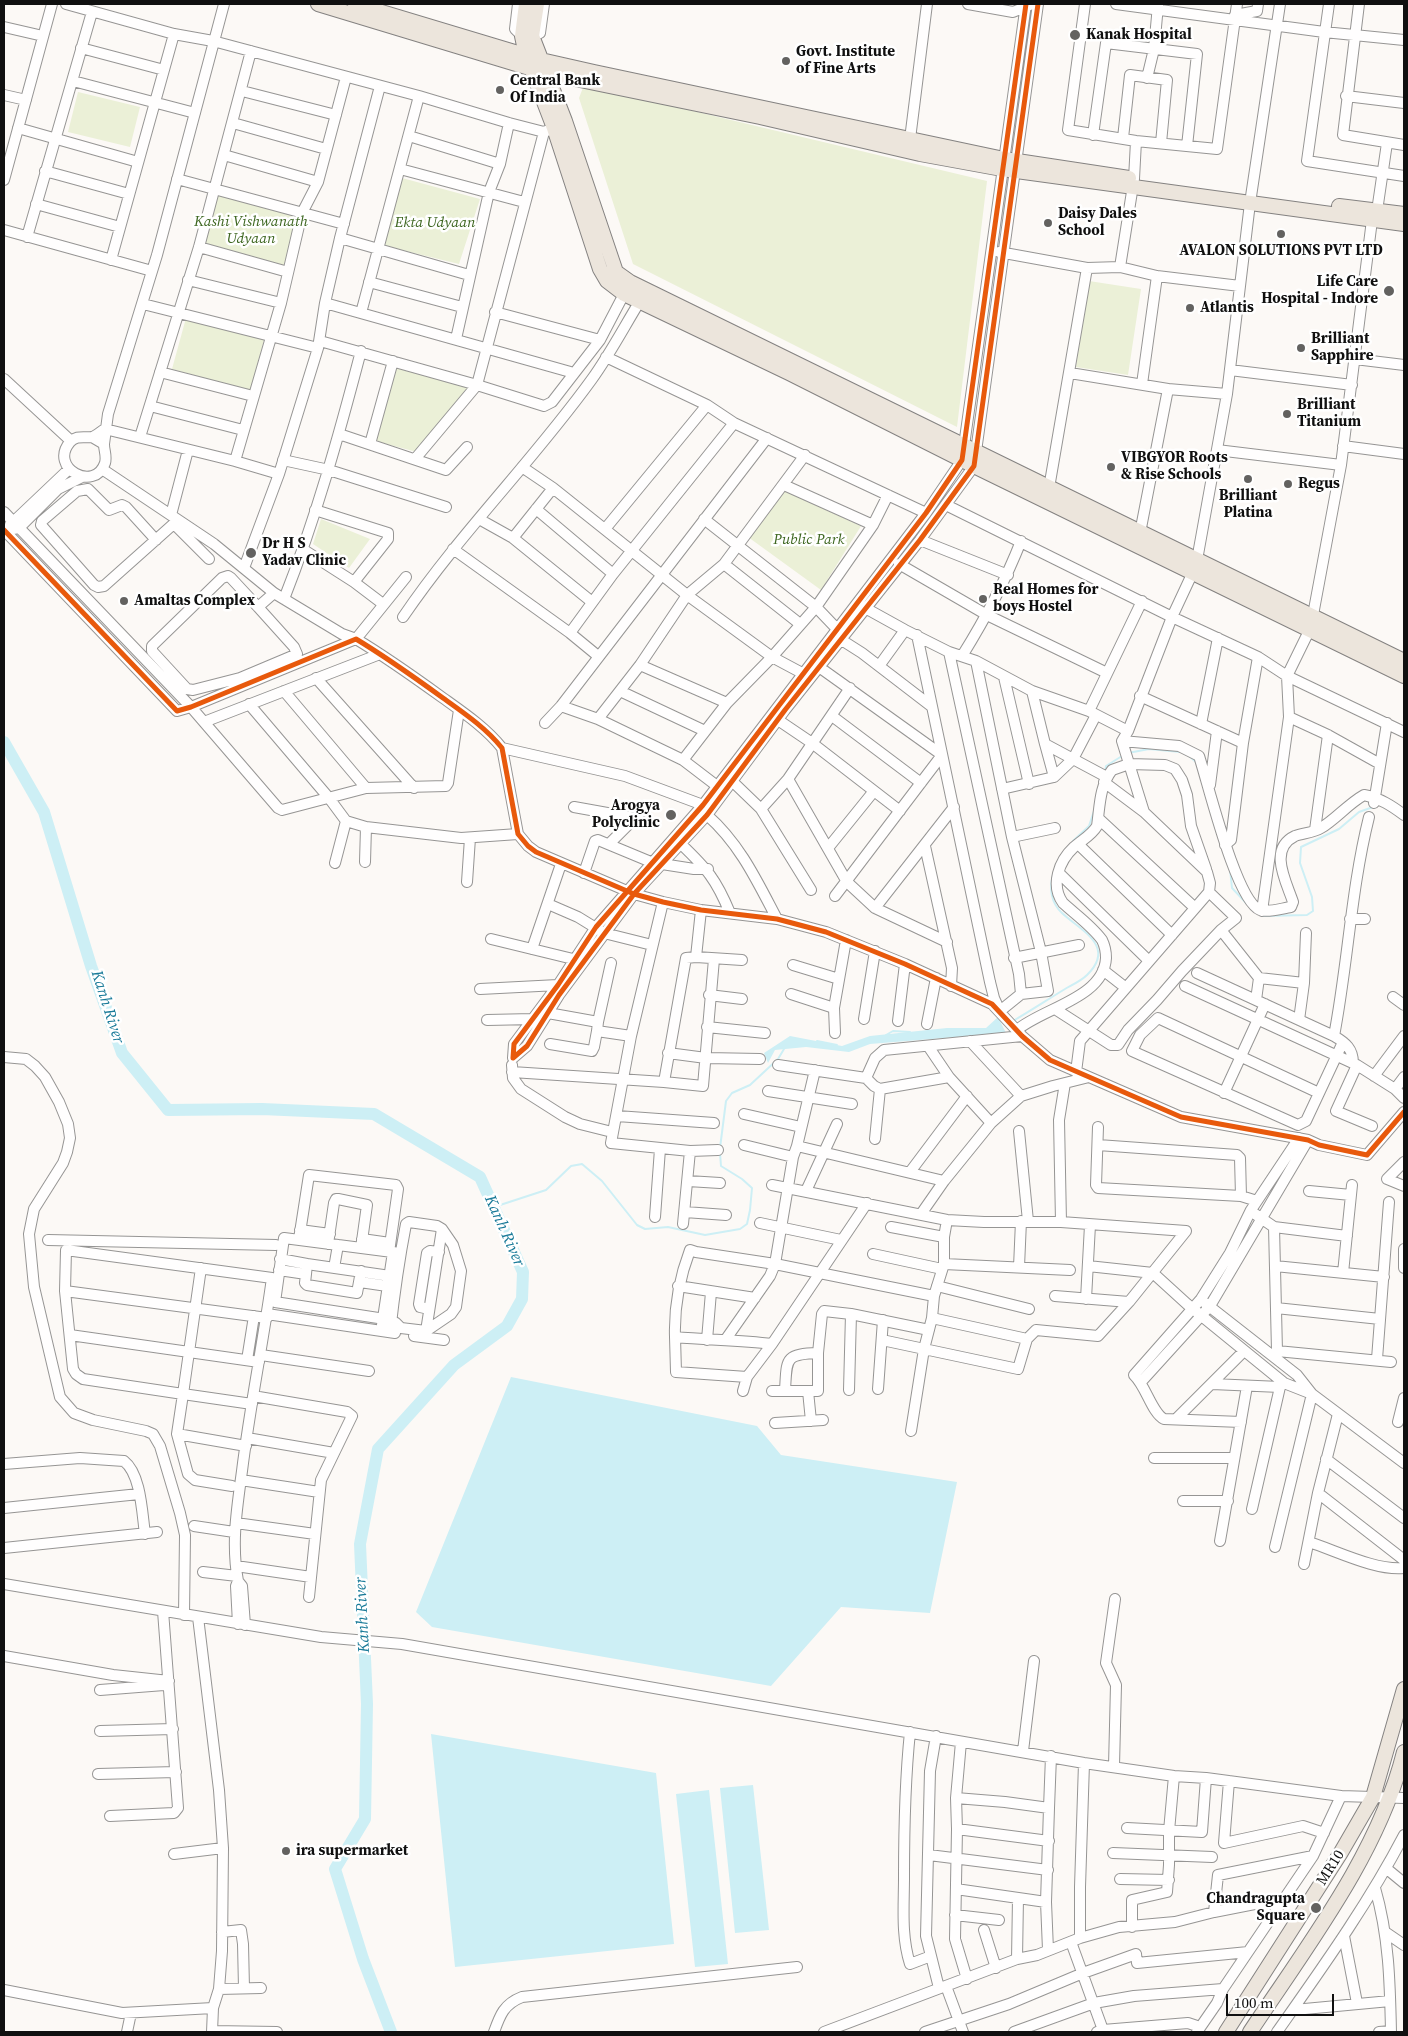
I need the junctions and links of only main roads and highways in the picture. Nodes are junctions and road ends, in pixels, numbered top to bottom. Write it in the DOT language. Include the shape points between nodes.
graph roads {
  1 [pos="318,4"];
  2 [pos="355,4"];
  3 [pos="526,4"];
  4 [pos="537,4"];
  5 [pos="376,7"];
  6 [pos="527,36"];
  7 [pos="526,55"];
  8 [pos="540,67"];
  9 [pos="1010,165"];
  10 [pos="1404,214"];
  11 [pos="1375,215"];
  12 [pos="1404,224"];
  13 [pos="969,456"];
  14 [pos="1195,566"];
  15 [pos="1311,622"];
  16 [pos="1404,661"];
  17 [pos="1404,676"];
  18 [pos="1404,1689"];
  19 [pos="1404,1752"];
  20 [pos="1398,1798"];
  21 [pos="1226,2032"];
  22 [pos="1250,2032"];
  1 -- 8 [label="main road"];
  2 -- 5 [label="main road"];
  3 -- 6 [label="main road"];
  4 -- 6 [label="main road"];
  5 -- 7 [label="main road"];
  6 -- 7 [label="main road"];
  6 -- 8 [label="main road"];
  7 -- 8 [label="main road"];
  8 -- 9 [label="main road" via="910,138"];
  8 -- 9 [label="main road" via="920,154"];
  8 -- 13 [label="main road" via="616,272"];
  8 -- 13 [label="main road" via="549,130 607,281 624,294"];
  9 -- 11 [label="main road"];
  10 -- 11 [label="main road"];
  11 -- 12 [label="main road"];
  13 -- 14 [label="main road"];
  13 -- 14 [label="main road" via="1049,488 1140,533"];
  14 -- 15 [label="main road"];
  15 -- 16 [label="main road"];
  15 -- 17 [label="main road"];
  18 -- 21 [label="main road, MR10" via="1374,1797"];
  19 -- 20 [label="main road, MR10"];
  20 -- 22 [label="main road, MR10" via="1348,1882"];
}
